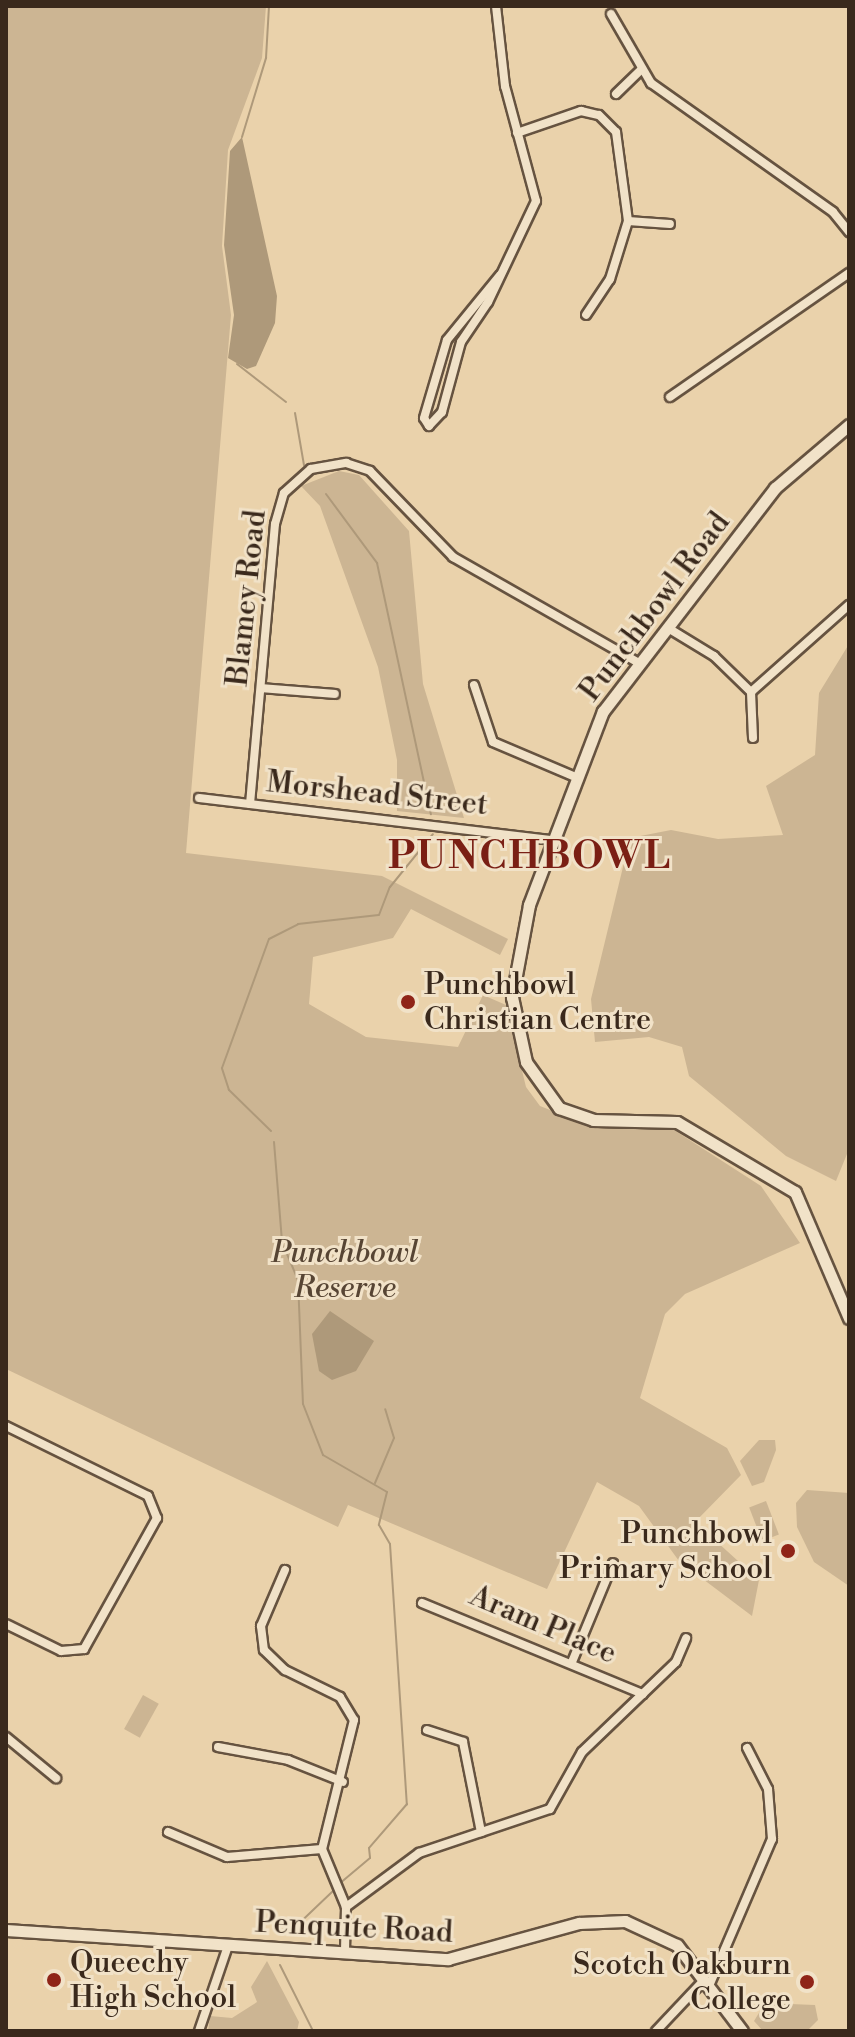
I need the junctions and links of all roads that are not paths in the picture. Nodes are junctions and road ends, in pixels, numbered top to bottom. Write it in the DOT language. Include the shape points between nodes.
graph roads {
  1 [pos="496,6"];
  2 [pos="611,14"];
  3 [pos="642,69"];
  4 [pos="616,94"];
  5 [pos="517,133"];
  6 [pos="628,221"];
  7 [pos="670,224"];
  8 [pos="849,232"];
  9 [pos="849,273"];
  10 [pos="500,275"];
  11 [pos="586,315"];
  12 [pos="670,397"];
  13 [pos="849,425"];
  14 [pos="849,605"];
  15 [pos="668,628"];
  16 [pos="639,663"];
  17 [pos="474,685"];
  18 [pos="261,688"];
  19 [pos="751,692"];
  20 [pos="335,694"];
  21 [pos="753,738"];
  22 [pos="573,776"];
  23 [pos="199,798"];
  24 [pos="250,804"];
  25 [pos="551,840"];
  26 [pos="849,1318"];
  27 [pos="6,1426"];
  28 [pos="613,1563"];
  29 [pos="285,1570"];
  30 [pos="422,1603"];
  31 [pos="6,1624"];
  32 [pos="686,1638"];
  33 [pos="572,1662"];
  34 [pos="643,1694"];
  35 [pos="427,1730"];
  36 [pos="6,1737"];
  37 [pos="218,1747"];
  38 [pos="747,1748"];
  39 [pos="56,1778"];
  40 [pos="343,1782"];
  41 [pos="168,1832"];
  42 [pos="481,1832"];
  43 [pos="322,1849"];
  44 [pos="346,1907"];
  45 [pos="6,1930"];
  46 [pos="228,1946"];
  47 [pos="345,1952"];
  48 [pos="706,1983"];
  49 [pos="199,2031"];
  50 [pos="656,2031"];
  51 [pos="742,2031"];
  1 -- 5 [label="street"];
  2 -- 3 [label="street"];
  3 -- 4 [label="street"];
  3 -- 8 [label="street" via="658,89 833,212"];
  5 -- 6 [label="street" via="581,111 607,119 623,155"];
  5 -- 10 [label="street" via="536,201"];
  6 -- 7 [label="street"];
  6 -- 11 [label="street" via="610,279"];
  9 -- 12 [label="street"];
  10 -- 10 [label="street" via="461,342 442,412 429,426 424,418 447,340"];
  13 -- 15 [label="street, Punchbowl Road" via="775,488"];
  14 -- 19 [label="street"];
  15 -- 16 [label="street, Punchbowl Road"];
  15 -- 19 [label="street" via="714,656"];
  16 -- 18 [label="street, Blamey Road" via="453,557 381,480 346,463 303,475 278,507"];
  16 -- 22 [label="street, Punchbowl Road" via="603,711"];
  17 -- 22 [label="street" via="493,742"];
  18 -- 20 [label="street"];
  18 -- 24 [label="street, Blamey Road"];
  19 -- 21 [label="street"];
  22 -- 25 [label="street, Punchbowl Road"];
  23 -- 24 [label="street, Morshead Street"];
  24 -- 25 [label="street, Morshead Street"];
  25 -- 26 [label="street, Punchbowl Road" via="512,988 521,1046 537,1085 559,1108 583,1118 677,1122 782,1180 805,1205"];
  27 -- 31 [label="street" via="148,1496 157,1518 84,1649 61,1651"];
  28 -- 33 [label="street"];
  29 -- 40 [label="street" via="261,1642 276,1665 351,1710"];
  30 -- 33 [label="street, Aram Place"];
  32 -- 34 [label="street" via="676,1662"];
  33 -- 34 [label="street, Aram Place"];
  34 -- 42 [label="street" via="578,1757 550,1809"];
  35 -- 42 [label="street" via="463,1742"];
  36 -- 39 [label="street"];
  37 -- 40 [label="street" via="288,1760"];
  38 -- 48 [label="street" via="768,1789 772,1839"];
  40 -- 43 [label="street"];
  41 -- 43 [label="street" via="227,1857"];
  42 -- 44 [label="street" via="405,1861"];
  43 -- 44 [label="street"];
  44 -- 47 [label="street"];
  45 -- 46 [label="street, Penquite Road"];
  46 -- 47 [label="street, Penquite Road"];
  46 -- 49 [label="street"];
  47 -- 48 [label="street, Penquite Road" via="462,1959 610,1919 668,1938"];
  48 -- 50 [label="street"];
  48 -- 51 [label="street, Penquite Road"];
}
